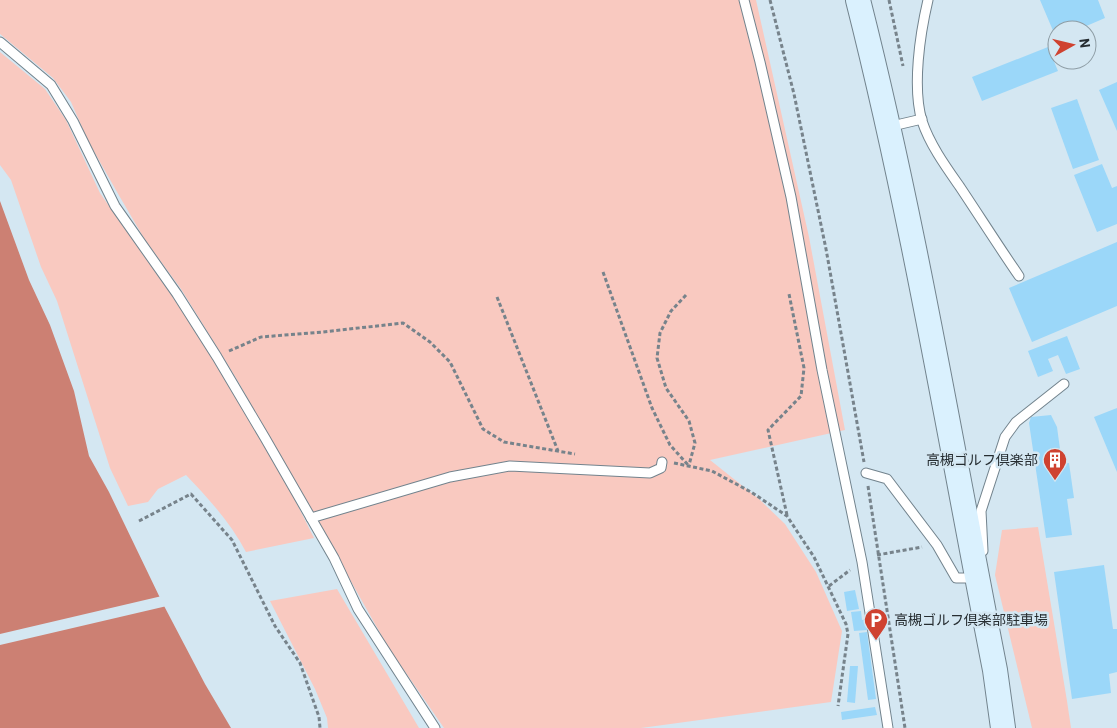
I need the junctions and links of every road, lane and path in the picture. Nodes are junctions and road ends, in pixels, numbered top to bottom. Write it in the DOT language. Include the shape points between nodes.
graph roads {
  1 [pos="744,0"];
  2 [pos="770,0"];
  3 [pos="858,0"];
  4 [pos="889,0"];
  5 [pos="928,0"];
  6 [pos="0,42"];
  7 [pos="904,72"];
  8 [pos="922,119"];
  9 [pos="888,127"];
  10 [pos="603,272"];
  11 [pos="1019,276"];
  12 [pos="789,294"];
  13 [pos="686,296"];
  14 [pos="497,297"];
  15 [pos="1064,384"];
  16 [pos="558,452"];
  17 [pos="662,462"];
  18 [pos="866,473"];
  19 [pos="787,516"];
  20 [pos="311,518"];
  21 [pos="139,521"];
  22 [pos="976,578"];
  23 [pos="320,728"];
  24 [pos="435,728"];
  25 [pos="888,728"];
  26 [pos="905,728"];
  27 [pos="1003,728"];
  1 -- 25 [label="lane" via="791,197 822,370 862,562"];
  2 -- 18 [label="path" via="794,94 826,249"];
  3 -- 9 [label="street"];
  4 -- 7 [label="path"];
  5 -- 8 [label="lane" via="917,82"];
  6 -- 20 [label="lane" via="51,85 73,121 115,206 217,357"];
  8 -- 9 [label="lane"];
  8 -- 11 [label="lane" via="947,168"];
  9 -- 22 [label="street" via="908,214"];
  10 -- 13 [label="path" via="652,408 670,445 689,466 695,443 689,421 666,388 657,358 660,333 671,311"];
  12 -- 19 [label="path" via="804,368 801,396 768,430"];
  14 -- 16 [label="path"];
  15 -- 22 [label="lane" via="1016,422 1005,437 980,511 983,552"];
  17 -- 20 [label="lane" via="661,468 650,473 510,466 450,477"];
  18 -- 22 [label="lane" via="887,479 956,578"];
  18 -- 26 [label="path"];
  20 -- 24 [label="lane" via="358,609"];
  21 -- 23 [label="path" via="191,494 232,540 274,626 300,663"];
  22 -- 27 [label="street"];
}
